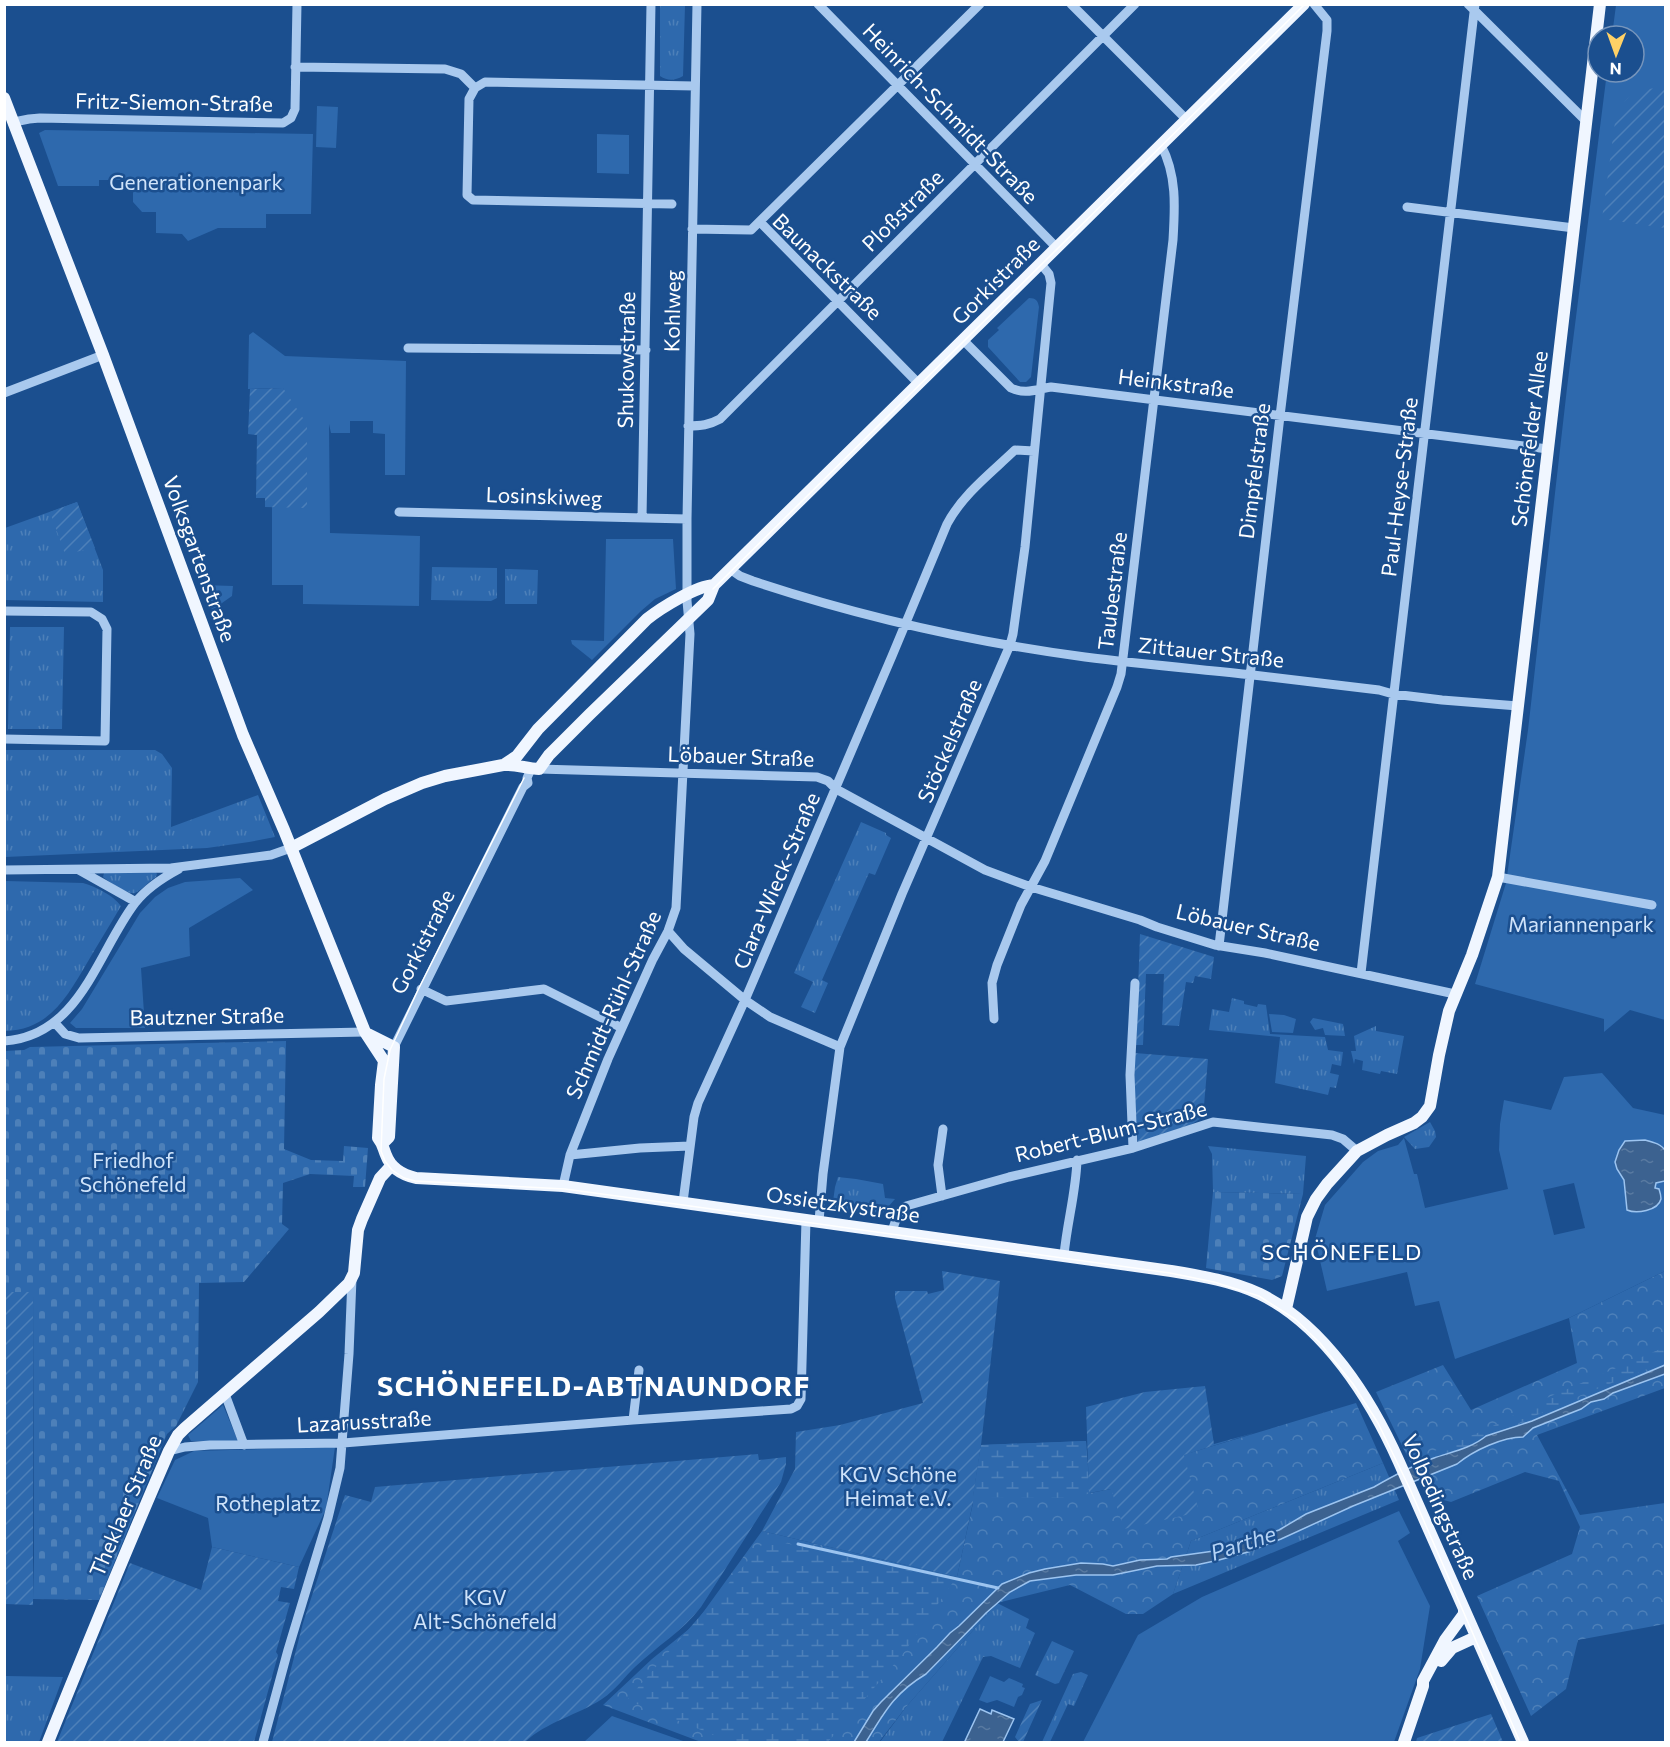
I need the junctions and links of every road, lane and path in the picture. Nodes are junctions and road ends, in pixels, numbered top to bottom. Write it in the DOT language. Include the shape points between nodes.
graph roads {
  1 [pos="297,4"];
  2 [pos="651,4"];
  3 [pos="697,4"];
  4 [pos="980,4"];
  5 [pos="1071,4"];
  6 [pos="1135,4"];
  7 [pos="1304,4"];
  8 [pos="1314,4"];
  9 [pos="1600,4"];
  10 [pos="821,5"];
  11 [pos="1472,7"];
  12 [pos="1103,38"];
  13 [pos="296,67"];
  14 [pos="649,86"];
  15 [pos="695,86"];
  16 [pos="897,86"];
  17 [pos="475,88"];
  18 [pos="4,98"];
  19 [pos="1187,120"];
  20 [pos="1586,121"];
  21 [pos="14,122"];
  22 [pos="1161,146"];
  23 [pos="975,165"];
  24 [pos="648,203"];
  25 [pos="672,204"];
  26 [pos="1407,207"];
  27 [pos="1450,213"];
  28 [pos="760,222"];
  29 [pos="1574,228"];
  30 [pos="692,229"];
  31 [pos="1057,248"];
  32 [pos="1041,264"];
  33 [pos="838,302"];
  34 [pos="963,340"];
  35 [pos="408,348"];
  36 [pos="645,350"];
  37 [pos="103,355"];
  38 [pos="919,384"];
  39 [pos="1040,389"];
  40 [pos="4,393"];
  41 [pos="1154,399"];
  42 [pos="1280,416"];
  43 [pos="688,426"];
  44 [pos="1424,434"];
  45 [pos="1548,449"];
  46 [pos="1034,451"];
  47 [pos="399,512"];
  48 [pos="642,518"];
  49 [pos="687,519"];
  50 [pos="730,569"];
  51 [pos="714,585"];
  52 [pos="687,596"];
  53 [pos="4,611"];
  54 [pos="689,619"];
  55 [pos="905,625"];
  56 [pos="1010,645"];
  57 [pos="1123,662"];
  58 [pos="1250,675"];
  59 [pos="1393,694"];
  60 [pos="1518,706"];
  61 [pos="4,739"];
  62 [pos="504,765"];
  63 [pos="535,769"];
  64 [pos="683,773"];
  65 [pos="836,789"];
  66 [pos="927,840"];
  67 [pos="291,848"];
  68 [pos="183,866"];
  69 [pos="76,869"];
  70 [pos="4,870"];
  71 [pos="1498,877"];
  72 [pos="1031,886"];
  73 [pos="136,902"];
  74 [pos="1652,905"];
  75 [pos="668,932"];
  76 [pos="1220,946"];
  77 [pos="1361,973"];
  78 [pos="1135,983"];
  79 [pos="421,989"];
  80 [pos="1455,994"];
  81 [pos="745,1000"];
  82 [pos="994,1019"];
  83 [pos="55,1023"];
  84 [pos="622,1028"];
  85 [pos="365,1032"];
  86 [pos="4,1041"];
  87 [pos="394,1047"];
  88 [pos="840,1047"];
  89 [pos="943,1129"];
  90 [pos="383,1143"];
  91 [pos="690,1146"];
  92 [pos="1133,1148"];
  93 [pos="1357,1151"];
  94 [pos="570,1155"];
  95 [pos="1077,1160"];
  96 [pos="392,1166"];
  97 [pos="563,1186"];
  98 [pos="942,1196"];
  99 [pos="683,1203"];
  100 [pos="812,1220"];
  101 [pos="892,1231"];
  102 [pos="1064,1255"];
  103 [pos="352,1278"];
  104 [pos="1286,1309"];
  105 [pos="639,1370"];
  106 [pos="225,1394"];
  107 [pos="791,1409"];
  108 [pos="633,1420"];
  109 [pos="344,1443"];
  110 [pos="244,1445"];
  111 [pos="169,1451"];
  112 [pos="1464,1609"];
  113 [pos="1476,1637"];
  114 [pos="1423,1686"];
  115 [pos="48,1743"];
  116 [pos="263,1743"];
  117 [pos="1404,1743"];
  118 [pos="1522,1743"];
  1 -- 13 [label="street, Fritz-Siemon-Straße"];
  2 -- 14 [label="street, Shukowstraße"];
  3 -- 15 [label="street, Kohlweg"];
  4 -- 16 [label="street"];
  5 -- 12 [label="street"];
  6 -- 12 [label="street, Ploßstraße"];
  7 -- 19 [label="main road, Gorkistraße"];
  8 -- 42 [label="street, Dimpfelstraße" via="1327,20 1327,31"];
  9 -- 20 [label="main road, Schönefelder Allee"];
  10 -- 16 [label="street, Heinrich-Schmidt-Straße"];
  11 -- 20 [label="street"];
  11 -- 27 [label="street, Paul-Heyse-Straße"];
  12 -- 19 [label="street"];
  12 -- 23 [label="street, Ploßstraße"];
  13 -- 17 [label="street" via="445,69 461,74"];
  13 -- 21 [label="street, Fritz-Siemon-Straße" via="294,109 291,118 283,123 40,118"];
  14 -- 15 [label="street"];
  14 -- 17 [label="street" via="484,82"];
  14 -- 24 [label="street, Shukowstraße"];
  15 -- 30 [label="street, Kohlweg"];
  16 -- 23 [label="street, Heinrich-Schmidt-Straße"];
  16 -- 28 [label="street"];
  17 -- 24 [label="street" via="469,99 467,195 473,200"];
  18 -- 21 [label="main road, Volksgartenstraße"];
  19 -- 22 [label="main road, Gorkistraße"];
  20 -- 29 [label="main road, Schönefelder Allee"];
  21 -- 37 [label="main road, Volksgartenstraße"];
  22 -- 31 [label="main road, Gorkistraße"];
  22 -- 41 [label="street, Taubestraße" via="1172,172 1175,207"];
  23 -- 31 [label="street, Heinrich-Schmidt-Straße"];
  23 -- 33 [label="street, Ploßstraße"];
  24 -- 25 [label="street"];
  24 -- 36 [label="street, Shukowstraße"];
  26 -- 27 [label="street"];
  27 -- 29 [label="street"];
  27 -- 44 [label="street, Paul-Heyse-Straße"];
  28 -- 30 [label="street, Baunackstraße" via="751,230"];
  28 -- 33 [label="street, Baunackstraße"];
  29 -- 45 [label="main road, Schönefelder Allee"];
  30 -- 43 [label="street, Kohlweg"];
  31 -- 32 [label="main road, Gorkistraße"];
  32 -- 34 [label="main road, Gorkistraße"];
  32 -- 39 [label="street, Stöckelstraße" via="1052,283"];
  33 -- 38 [label="street, Baunackstraße"];
  33 -- 43 [label="street, Ploßstraße" via="720,419"];
  34 -- 38 [label="main road, Gorkistraße"];
  34 -- 39 [label="street, Heinkstraße" via="1011,388 1029,393"];
  35 -- 36 [label="street"];
  36 -- 48 [label="street, Shukowstraße"];
  37 -- 40 [label="street"];
  37 -- 67 [label="main road, Volksgartenstraße" via="237,717"];
  38 -- 50 [label="main road, Gorkistraße"];
  39 -- 41 [label="street, Heinkstraße" via="1052,387"];
  39 -- 46 [label="street, Stöckelstraße"];
  41 -- 42 [label="street, Heinkstraße"];
  41 -- 57 [label="street, Taubestraße"];
  42 -- 44 [label="street, Heinkstraße"];
  42 -- 58 [label="street, Dimpfelstraße"];
  43 -- 49 [label="street, Kohlweg"];
  44 -- 45 [label="street, Heinkstraße"];
  44 -- 59 [label="street, Paul-Heyse-Straße"];
  45 -- 60 [label="main road, Schönefelder Allee"];
  46 -- 55 [label="street, Clara-Wieck-Straße" via="1015,450 954,510"];
  46 -- 56 [label="street, Stöckelstraße"];
  47 -- 48 [label="street, Losinskiweg"];
  48 -- 49 [label="street, Losinskiweg"];
  49 -- 52 [label="street, Kohlweg"];
  50 -- 51 [label="main road, Gorkistraße"];
  50 -- 55 [label="street, Zittauer Straße" via="805,598"];
  51 -- 52 [label="main road, Gorkistraße"];
  51 -- 54 [label="main road, Gorkistraße" via="708,600"];
  52 -- 54 [label="street, Kohlweg"];
  52 -- 62 [label="main road, Gorkistraße" via="647,620"];
  53 -- 61 [label="street" via="91,612 102,619 106,629 105,741"];
  54 -- 63 [label="main road, Gorkistraße"];
  54 -- 64 [label="street, Schmidt-Rühl-Straße"];
  55 -- 56 [label="street, Zittauer Straße"];
  55 -- 65 [label="street, Clara-Wieck-Straße"];
  56 -- 57 [label="street, Zittauer Straße"];
  56 -- 66 [label="street, Stöckelstraße"];
  57 -- 58 [label="street, Zittauer Straße"];
  57 -- 72 [label="street, Taubestraße" via="1117,687"];
  58 -- 59 [label="street, Zittauer Straße"];
  58 -- 76 [label="street, Dimpfelstraße"];
  59 -- 60 [label="street, Zittauer Straße"];
  59 -- 77 [label="street, Paul-Heyse-Straße"];
  60 -- 71 [label="main road, Schönefelder Allee"];
  62 -- 63 [label="main road, Löbauer Straße"];
  62 -- 67 [label="main road, Löbauer Straße" via="428,781"];
  63 -- 64 [label="street, Löbauer Straße"];
  63 -- 79 [label="street, Gorkistraße"];
  64 -- 65 [label="street, Löbauer Straße" via="817,777"];
  64 -- 75 [label="street, Schmidt-Rühl-Straße" via="676,908"];
  65 -- 66 [label="street, Löbauer Straße"];
  65 -- 81 [label="street, Clara-Wieck-Straße"];
  66 -- 72 [label="street, Löbauer Straße" via="985,870"];
  66 -- 88 [label="street, Stöckelstraße"];
  67 -- 68 [label="street, Löbauer Straße" via="271,855"];
  67 -- 85 [label="main road, Volksgartenstraße"];
  68 -- 69 [label="street, Löbauer Straße"];
  68 -- 73 [label="street"];
  69 -- 70 [label="street, Löbauer Straße"];
  69 -- 73 [label="street, Löbauer Straße"];
  71 -- 74 [label="street"];
  71 -- 80 [label="main road, Schönefelder Allee"];
  72 -- 76 [label="street, Löbauer Straße"];
  72 -- 82 [label="street, Taubestraße" via="997,965 992,983"];
  73 -- 83 [label="street" via="87,982"];
  75 -- 81 [label="street"];
  75 -- 84 [label="street, Schmidt-Rühl-Straße"];
  76 -- 77 [label="street, Löbauer Straße"];
  77 -- 80 [label="street, Löbauer Straße"];
  78 -- 92 [label="street" via="1130,1076"];
  79 -- 84 [label="street" via="446,1001 544,989"];
  79 -- 87 [label="street, Gorkistraße"];
  80 -- 93 [label="main road, Schönefelder Allee" via="1430,1106 1414,1123"];
  81 -- 88 [label="street" via="770,1017"];
  81 -- 91 [label="street, Clara-Wieck-Straße" via="698,1103"];
  83 -- 85 [label="street, Bautzner Straße" via="65,1034 79,1038"];
  83 -- 86 [label="street" via="28,1037"];
  84 -- 94 [label="street, Schmidt-Rühl-Straße"];
  85 -- 87 [label="main road"];
  85 -- 90 [label="main road, Volksgartenstraße" via="384,1061 378,1138"];
  87 -- 90 [label="main road, Gorkistraße" via="389,1137"];
  88 -- 100 [label="street, Stöckelstraße" via="823,1174"];
  89 -- 98 [label="street" via="938,1165"];
  90 -- 96 [label="main road"];
  91 -- 94 [label="street"];
  91 -- 99 [label="street, Clara-Wieck-Straße"];
  92 -- 93 [label="street, Robert-Blum-Straße" via="1213,1122 1332,1135"];
  92 -- 95 [label="street, Robert-Blum-Straße"];
  93 -- 104 [label="main road, Schönefelder Allee" via="1327,1184 1307,1217"];
  94 -- 97 [label="street, Schmidt-Rühl-Straße"];
  95 -- 98 [label="street, Robert-Blum-Straße"];
  95 -- 102 [label="street"];
  96 -- 97 [label="main road, Ossietzkystraße" via="405,1176 416,1178"];
  96 -- 103 [label="main road" via="381,1178 358,1230"];
  97 -- 99 [label="main road, Ossietzkystraße"];
  98 -- 101 [label="street, Robert-Blum-Straße" via="906,1206 898,1214"];
  99 -- 100 [label="main road, Ossietzkystraße"];
  100 -- 101 [label="main road, Ossietzkystraße"];
  100 -- 107 [label="street, Stöckelstraße" via="801,1399"];
  101 -- 102 [label="main road, Ossietzkystraße"];
  102 -- 104 [label="main road, Ossietzkystraße" via="1214,1279 1250,1290"];
  103 -- 106 [label="main road, Theklaer Straße"];
  103 -- 109 [label="street"];
  104 -- 112 [label="main road, Volbedingstraße" via="1322,1341 1380,1422"];
  105 -- 108 [label="street"];
  106 -- 110 [label="street"];
  106 -- 111 [label="main road, Theklaer Straße" via="178,1435"];
  107 -- 108 [label="street, Lazarusstraße"];
  108 -- 109 [label="street, Lazarusstraße"];
  109 -- 110 [label="street, Lazarusstraße"];
  109 -- 116 [label="street" via="335,1493"];
  110 -- 111 [label="street, Lazarusstraße"];
  111 -- 115 [label="main road, Theklaer Straße"];
  112 -- 113 [label="main road, Volbedingstraße"];
  112 -- 114 [label="main road"];
  113 -- 114 [label="main road" via="1448,1651"];
  113 -- 118 [label="main road, Volbedingstraße"];
  114 -- 117 [label="main road"];
}
